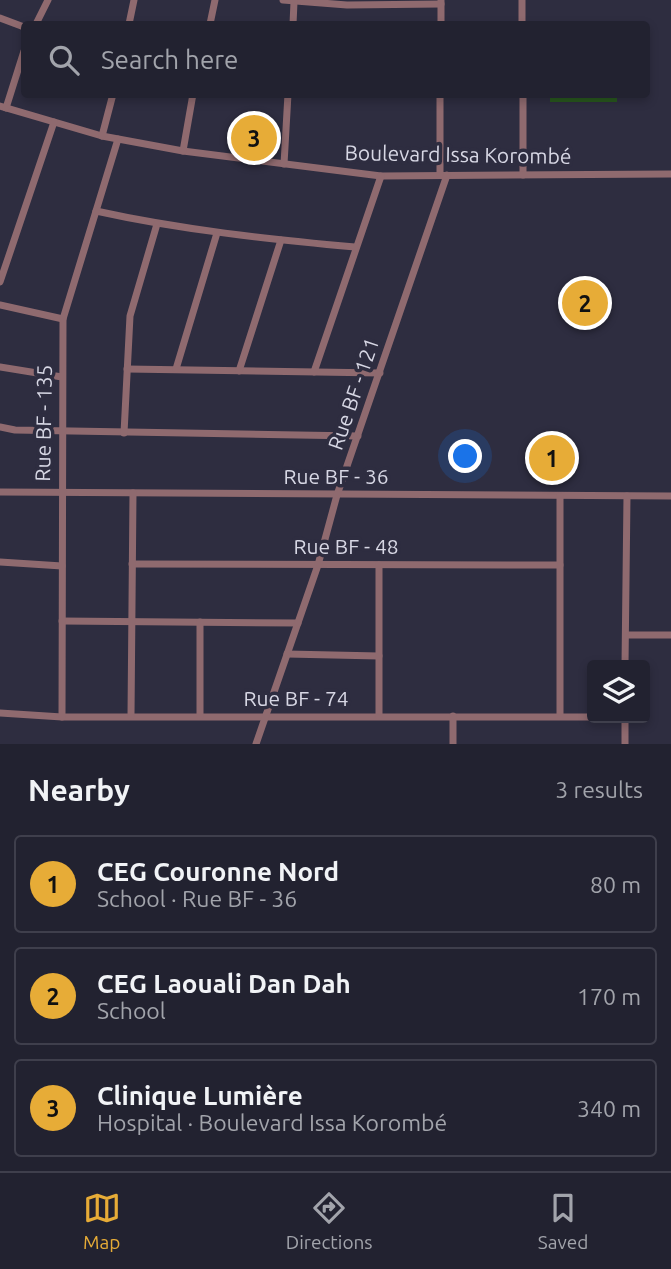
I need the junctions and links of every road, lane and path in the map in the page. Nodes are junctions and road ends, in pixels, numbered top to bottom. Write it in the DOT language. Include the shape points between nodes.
graph roads {
  1 [pos="48,0"];
  2 [pos="134,0"];
  3 [pos="215,0"];
  4 [pos="284,0"];
  5 [pos="522,0"];
  6 [pos="295,2"];
  7 [pos="347,2"];
  8 [pos="441,2"];
  9 [pos="0,18"];
  10 [pos="38,21"];
  11 [pos="130,21"];
  12 [pos="211,21"];
  13 [pos="293,21"];
  14 [pos="441,21"];
  15 [pos="523,21"];
  16 [pos="21,26"];
  17 [pos="21,59"];
  18 [pos="112,98"];
  19 [pos="192,98"];
  20 [pos="288,98"];
  21 [pos="440,98"];
  22 [pos="523,98"];
  23 [pos="3,107"];
  24 [pos="54,122"];
  25 [pos="102,136"];
  26 [pos="118,139"];
  27 [pos="183,151"];
  28 [pos="284,164"];
  29 [pos="671,174"];
  30 [pos="444,175"];
  31 [pos="523,175"];
  32 [pos="381,176"];
  33 [pos="96,211"];
  34 [pos="157,224"];
  35 [pos="217,233"];
  36 [pos="281,240"];
  37 [pos="355,247"];
  38 [pos="0,282"];
  39 [pos="0,305"];
  40 [pos="63,319"];
  41 [pos="0,367"];
  42 [pos="127,369"];
  43 [pos="176,369"];
  44 [pos="239,371"];
  45 [pos="314,372"];
  46 [pos="380,373"];
  47 [pos="62,377"];
  48 [pos="0,427"];
  49 [pos="61,432"];
  50 [pos="124,433"];
  51 [pos="358,436"];
  52 [pos="0,492"];
  53 [pos="61,493"];
  54 [pos="133,494"];
  55 [pos="337,495"];
  56 [pos="560,496"];
  57 [pos="627,496"];
  58 [pos="671,496"];
  59 [pos="0,562"];
  60 [pos="132,565"];
  61 [pos="317,565"];
  62 [pos="379,565"];
  63 [pos="560,565"];
  64 [pos="62,566"];
  65 [pos="62,621"];
  66 [pos="132,621"];
  67 [pos="200,622"];
  68 [pos="298,623"];
  69 [pos="626,635"];
  70 [pos="671,635"];
  71 [pos="287,654"];
  72 [pos="379,656"];
  73 [pos="625,660"];
  74 [pos="0,713"];
  75 [pos="131,716"];
  76 [pos="200,716"];
  77 [pos="264,716"];
  78 [pos="379,716"];
  79 [pos="453,716"];
  80 [pos="560,716"];
  81 [pos="62,717"];
  82 [pos="587,717"];
  83 [pos="625,723"];
  84 [pos="256,744"];
  85 [pos="453,744"];
  86 [pos="625,744"];
  1 -- 10 [label="street"];
  2 -- 11 [label="street"];
  3 -- 12 [label="street"];
  4 -- 6 [label="street"];
  5 -- 15 [label="street"];
  6 -- 7 [label="street"];
  6 -- 13 [label="street"];
  7 -- 8 [label="street"];
  8 -- 14 [label="street"];
  9 -- 16 [label="street"];
  17 -- 23 [label="street"];
  18 -- 25 [label="street"];
  19 -- 27 [label="street"];
  20 -- 28 [label="street"];
  21 -- 30 [label="street, Rue BF - 121"];
  22 -- 31 [label="street"];
  23 -- 24 [label="street, Boulevard Issa Korombé"];
  24 -- 25 [label="street, Boulevard Issa Korombé"];
  24 -- 38 [label="street"];
  25 -- 26 [label="street, Boulevard Issa Korombé"];
  26 -- 27 [label="street, Boulevard Issa Korombé"];
  26 -- 33 [label="street, Rue BF - 135"];
  27 -- 28 [label="street, Boulevard Issa Korombé"];
  28 -- 32 [label="street, Boulevard Issa Korombé"];
  29 -- 31 [label="street, Boulevard Issa Korombé"];
  30 -- 31 [label="street, Boulevard Issa Korombé"];
  30 -- 32 [label="street, Boulevard Issa Korombé"];
  30 -- 46 [label="street, Rue BF - 121"];
  32 -- 37 [label="street"];
  33 -- 34 [label="street"];
  33 -- 40 [label="street, Rue BF - 135"];
  34 -- 35 [label="street"];
  34 -- 42 [label="street" via="130,316"];
  35 -- 36 [label="street"];
  35 -- 43 [label="street"];
  36 -- 37 [label="street"];
  36 -- 44 [label="street"];
  37 -- 45 [label="street"];
  39 -- 40 [label="street"];
  40 -- 47 [label="street, Rue BF - 135"];
  41 -- 47 [label="street"];
  42 -- 43 [label="street"];
  42 -- 50 [label="street"];
  43 -- 44 [label="street"];
  44 -- 45 [label="street"];
  45 -- 46 [label="street"];
  46 -- 51 [label="street, Rue BF - 121"];
  47 -- 49 [label="street, Rue BF - 135"];
  48 -- 49 [label="street"];
  49 -- 50 [label="street"];
  49 -- 53 [label="street, Rue BF - 135"];
  50 -- 51 [label="street"];
  51 -- 55 [label="street, Rue BF - 121"];
  52 -- 53 [label="street, Rue BF - 36"];
  53 -- 54 [label="street, Rue BF - 36"];
  53 -- 64 [label="street, Rue BF - 135"];
  54 -- 55 [label="street, Rue BF - 36"];
  54 -- 60 [label="street"];
  55 -- 56 [label="street, Rue BF - 36"];
  55 -- 61 [label="street, Rue BF - 121"];
  56 -- 57 [label="street, Rue BF - 36"];
  56 -- 63 [label="street"];
  57 -- 58 [label="street, Rue BF - 36"];
  57 -- 69 [label="street"];
  59 -- 64 [label="street"];
  60 -- 61 [label="street, Rue BF - 48"];
  60 -- 66 [label="street"];
  61 -- 62 [label="street, Rue BF - 48"];
  61 -- 68 [label="street, Rue BF - 121"];
  62 -- 63 [label="street, Rue BF - 48"];
  62 -- 72 [label="street"];
  63 -- 80 [label="street"];
  64 -- 65 [label="street, Rue BF - 135"];
  65 -- 66 [label="street"];
  65 -- 81 [label="street, Rue BF - 135"];
  66 -- 67 [label="street"];
  66 -- 75 [label="street"];
  67 -- 68 [label="street"];
  67 -- 76 [label="street"];
  68 -- 71 [label="street, Rue BF - 121"];
  69 -- 70 [label="street"];
  69 -- 73 [label="street"];
  71 -- 72 [label="street"];
  71 -- 77 [label="street, Rue BF - 121"];
  72 -- 78 [label="street"];
  74 -- 81 [label="street, Rue BF - 74"];
  75 -- 76 [label="street, Rue BF - 74"];
  75 -- 81 [label="street, Rue BF - 74"];
  76 -- 77 [label="street, Rue BF - 74"];
  77 -- 78 [label="street, Rue BF - 74"];
  77 -- 84 [label="street, Rue BF - 121"];
  78 -- 79 [label="street, Rue BF - 74"];
  79 -- 80 [label="street, Rue BF - 74"];
  79 -- 85 [label="street"];
  80 -- 82 [label="street, Rue BF - 74"];
  83 -- 86 [label="street"];
}
